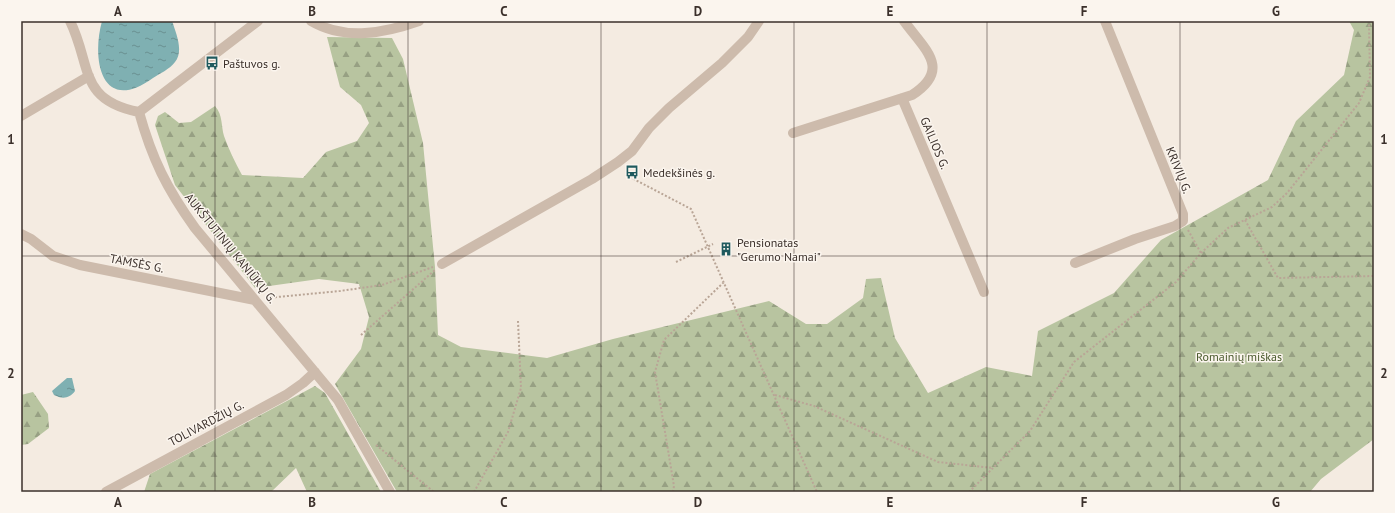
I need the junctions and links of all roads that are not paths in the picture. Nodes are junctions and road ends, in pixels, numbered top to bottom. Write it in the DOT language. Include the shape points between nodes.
graph roads {
  1 [pos="70,21"];
  2 [pos="258,21"];
  3 [pos="311,21"];
  4 [pos="419,21"];
  5 [pos="759,21"];
  6 [pos="904,21"];
  7 [pos="1105,21"];
  8 [pos="89,76"];
  9 [pos="902,98"];
  10 [pos="139,112"];
  11 [pos="21,116"];
  12 [pos="793,133"];
  13 [pos="21,234"];
  14 [pos="1075,263"];
  15 [pos="442,264"];
  16 [pos="984,292"];
  17 [pos="255,300"];
  18 [pos="315,372"];
  19 [pos="106,492"];
  20 [pos="390,492"];
  1 -- 8 [label="street"];
  2 -- 10 [label="street"];
  3 -- 4 [label="street" via="338,31 364,34 400,28"];
  5 -- 15 [label="street" via="748,38 669,108 649,128 632,151 618,162"];
  6 -- 9 [label="street" via="934,64 933,74 928,83 912,95"];
  7 -- 14 [label="street, KRIVIŲ G." via="1183,214 1182,221 1175,226"];
  8 -- 10 [label="street" via="95,90 110,103"];
  8 -- 11 [label="street"];
  9 -- 12 [label="street"];
  9 -- 16 [label="street, GAILIOS G."];
  10 -- 17 [label="street, AUKŠTUTINIŲ KANIŪKŲ G." via="153,157 176,202"];
  13 -- 17 [label="street, TAMSĖS G." via="53,256 80,265"];
  17 -- 18 [label="street, AUKŠTUTINIŲ KANIŪKŲ G."];
  18 -- 19 [label="street, TOLIVARDŽIŲ G." via="286,395"];
  18 -- 20 [label="street, AUKŠTUTINIŲ KANIŪKŲ G." via="338,400"];
}
